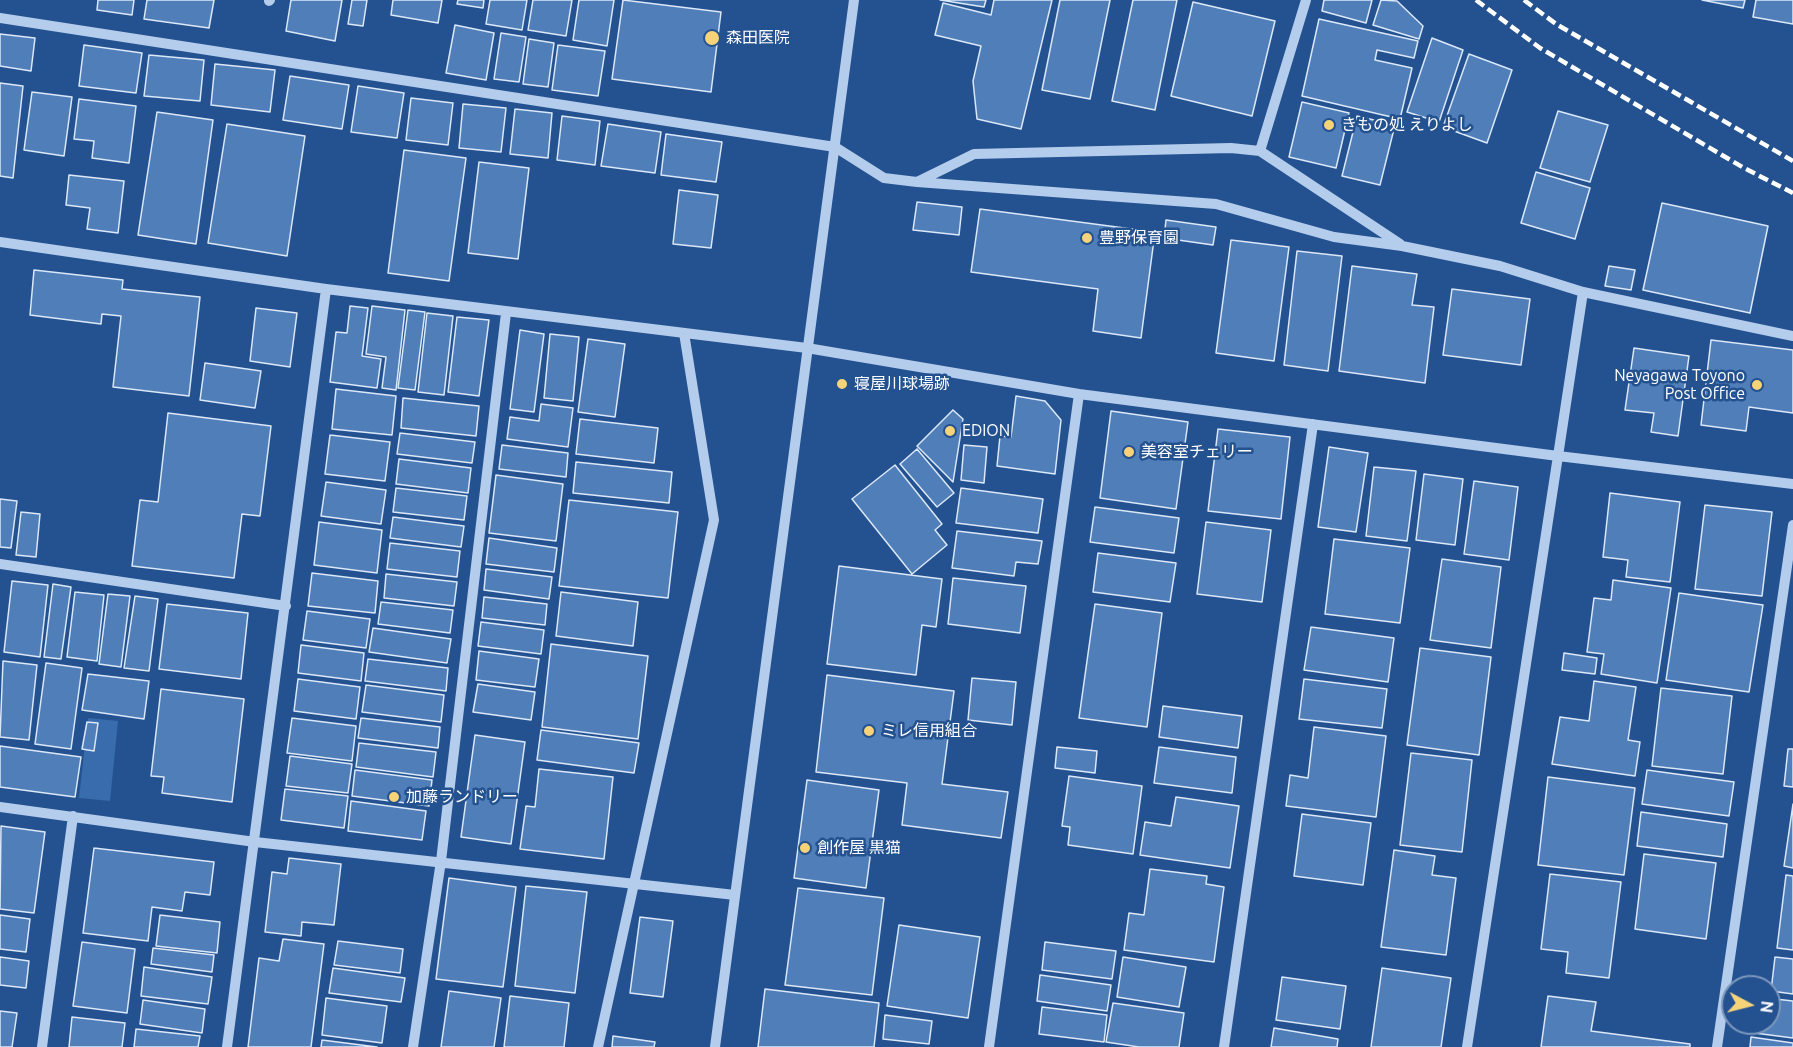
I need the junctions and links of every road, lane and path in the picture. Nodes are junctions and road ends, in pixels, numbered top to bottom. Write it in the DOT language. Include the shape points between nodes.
graph roads {
  1 [pos="854,0"];
  2 [pos="1306,0"];
  3 [pos="0,18"];
  4 [pos="835,147"];
  5 [pos="1260,151"];
  6 [pos="917,182"];
  7 [pos="0,242"];
  8 [pos="1402,246"];
  9 [pos="326,289"];
  10 [pos="1583,292"];
  11 [pos="506,313"];
  12 [pos="684,333"];
  13 [pos="1793,336"];
  14 [pos="807,348"];
  15 [pos="1079,394"];
  16 [pos="1313,424"];
  17 [pos="1558,456"];
  18 [pos="1793,484"];
  19 [pos="1793,525"];
  20 [pos="0,564"];
  21 [pos="286,606"];
  22 [pos="0,807"];
  23 [pos="74,816"];
  24 [pos="255,842"];
  25 [pos="441,861"];
  26 [pos="633,884"];
  27 [pos="735,895"];
  28 [pos="42,1047"];
  29 [pos="227,1047"];
  30 [pos="413,1047"];
  31 [pos="598,1047"];
  32 [pos="715,1047"];
  33 [pos="989,1047"];
  34 [pos="1224,1047"];
  35 [pos="1467,1047"];
  36 [pos="1717,1047"];
  1 -- 4 [label="street"];
  2 -- 5 [label="street"];
  3 -- 4 [label="street"];
  4 -- 6 [label="street" via="884,178"];
  4 -- 14 [label="street"];
  5 -- 6 [label="street" via="1231,148 974,154"];
  5 -- 8 [label="street"];
  6 -- 8 [label="street" via="1216,204 1334,237"];
  7 -- 9 [label="street"];
  8 -- 10 [label="street" via="1500,266"];
  9 -- 11 [label="street"];
  9 -- 21 [label="street"];
  10 -- 13 [label="street"];
  10 -- 17 [label="street"];
  11 -- 12 [label="street"];
  11 -- 25 [label="street"];
  12 -- 14 [label="street"];
  12 -- 26 [label="street" via="714,520"];
  14 -- 15 [label="street"];
  14 -- 27 [label="street"];
  15 -- 16 [label="street"];
  15 -- 33 [label="street"];
  16 -- 17 [label="street"];
  16 -- 34 [label="street"];
  17 -- 18 [label="street"];
  17 -- 35 [label="street"];
  19 -- 36 [label="street"];
  20 -- 21 [label="street"];
  21 -- 24 [label="street"];
  22 -- 23 [label="street"];
  23 -- 24 [label="street"];
  23 -- 28 [label="street"];
  24 -- 25 [label="street"];
  24 -- 29 [label="street"];
  25 -- 26 [label="street"];
  25 -- 30 [label="street"];
  26 -- 27 [label="street"];
  26 -- 31 [label="street"];
  27 -- 32 [label="street"];
}
